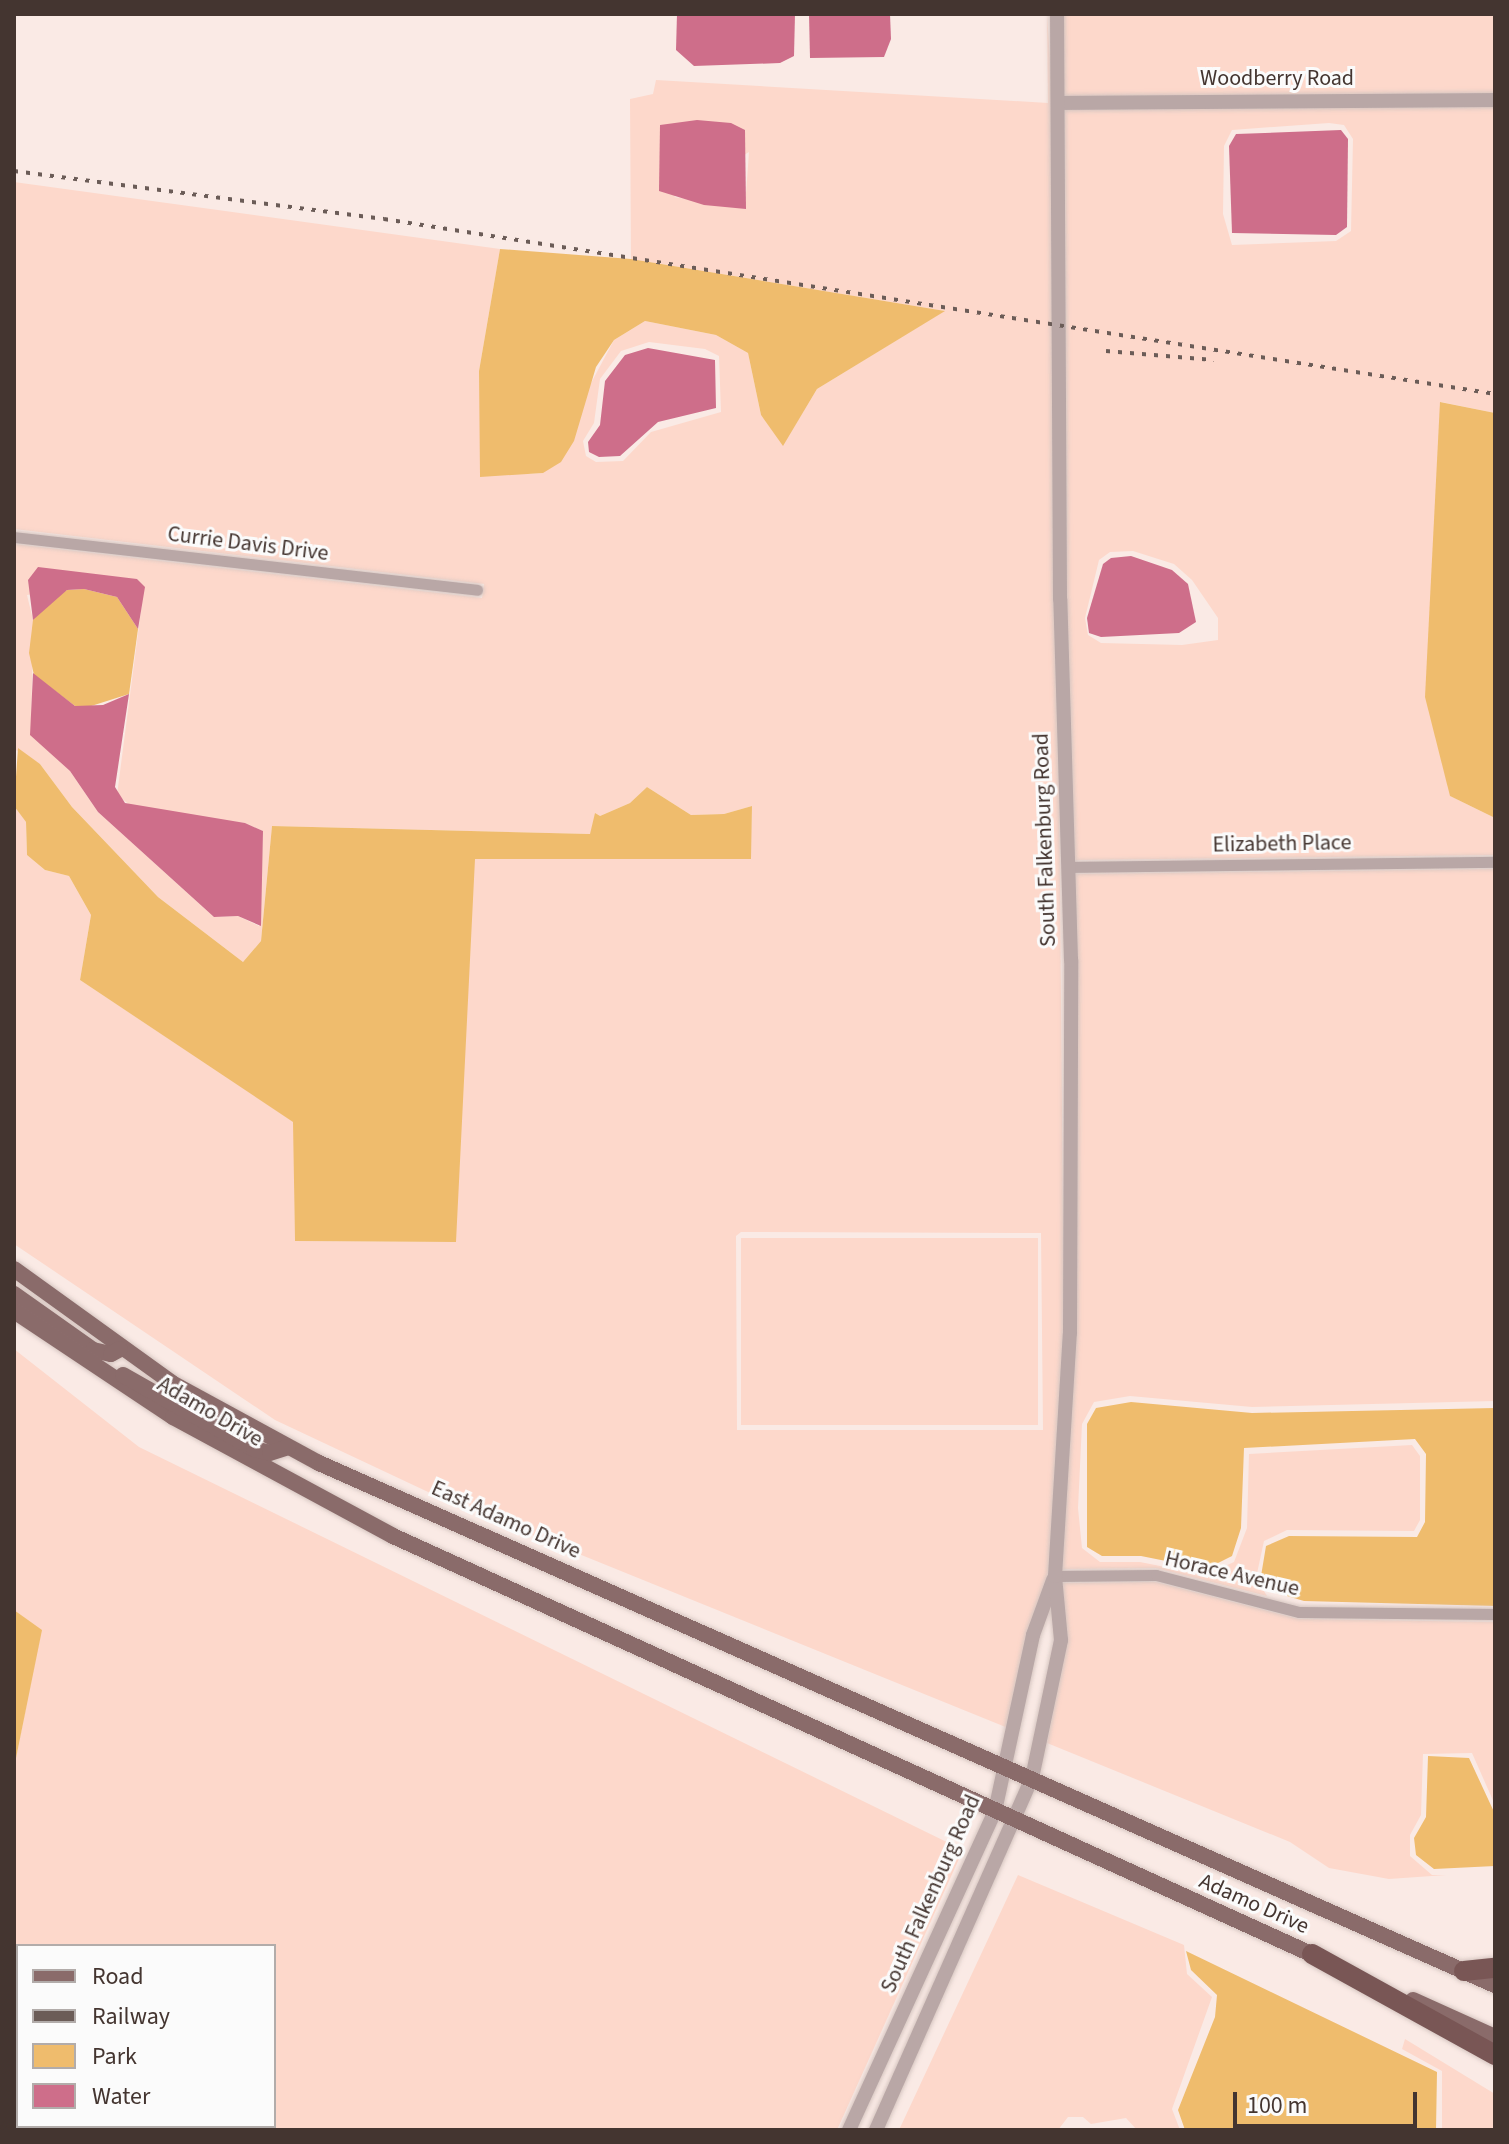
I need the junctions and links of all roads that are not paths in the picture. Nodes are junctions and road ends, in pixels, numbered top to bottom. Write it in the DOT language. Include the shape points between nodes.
graph roads {
  1 [pos="1057,14"];
  2 [pos="1495,100"];
  3 [pos="1059,103"];
  4 [pos="14,537"];
  5 [pos="477,590"];
  6 [pos="1495,862"];
  7 [pos="1069,867"];
  8 [pos="14,1269"];
  9 [pos="14,1294"];
  10 [pos="14,1311"];
  11 [pos="120,1349"];
  12 [pos="103,1373"];
  13 [pos="288,1447"];
  14 [pos="1055,1576"];
  15 [pos="1495,1614"];
  16 [pos="1006,1766"];
  17 [pos="1032,1778"];
  18 [pos="995,1811"];
  19 [pos="1015,1821"];
  20 [pos="1312,1954"];
  21 [pos="1495,1968"];
  22 [pos="1464,1971"];
  23 [pos="1495,1985"];
  24 [pos="1495,2037"];
  25 [pos="1495,2055"];
  26 [pos="861,2104"];
  27 [pos="883,2116"];
  28 [pos="849,2130"];
  29 [pos="876,2130"];
  1 -- 3 [label="street, South Falkenburg Road"];
  2 -- 3 [label="street, Woodberry Road"];
  3 -- 7 [label="street, South Falkenburg Road" via="1059,527"];
  4 -- 5 [label="street, Currie Davis Drive"];
  6 -- 7 [label="street, Elizabeth Place"];
  7 -- 14 [label="street, South Falkenburg Road" via="1070,1333"];
  8 -- 11 [label="main road, East Adamo Drive"];
  9 -- 11 [label="main road" via="93,1350 111,1354"];
  10 -- 12 [label="main road, Adamo Drive"];
  11 -- 13 [label="main road, East Adamo Drive"];
  12 -- 13 [label="main road" via="128,1377 254,1449 270,1453"];
  12 -- 18 [label="main road, Adamo Drive" via="222,1446 393,1536"];
  13 -- 16 [label="main road, East Adamo Drive"];
  14 -- 15 [label="street, Horace Avenue" via="1156,1575 1299,1612"];
  14 -- 16 [label="street, South Falkenburg Road" via="1033,1635"];
  14 -- 17 [label="street, South Falkenburg Road" via="1061,1640"];
  16 -- 17 [label="main road, Adamo Drive"];
  16 -- 18 [label="street, South Falkenburg Road"];
  17 -- 19 [label="street, South Falkenburg Road"];
  17 -- 22 [label="main road, Adamo Drive"];
  18 -- 19 [label="main road, Adamo Drive"];
  18 -- 26 [label="street, South Falkenburg Road"];
  19 -- 20 [label="main road, Adamo Drive"];
  19 -- 27 [label="street, South Falkenburg Road"];
  20 -- 24 [label="main road, Adamo Drive"];
  20 -- 25 [label="highway"];
  21 -- 22 [label="highway"];
  22 -- 23 [label="main road, Adamo Drive"];
  26 -- 27 [label="street"];
  26 -- 28 [label="street, South Falkenburg Road"];
  27 -- 29 [label="street, South Falkenburg Road"];
}
